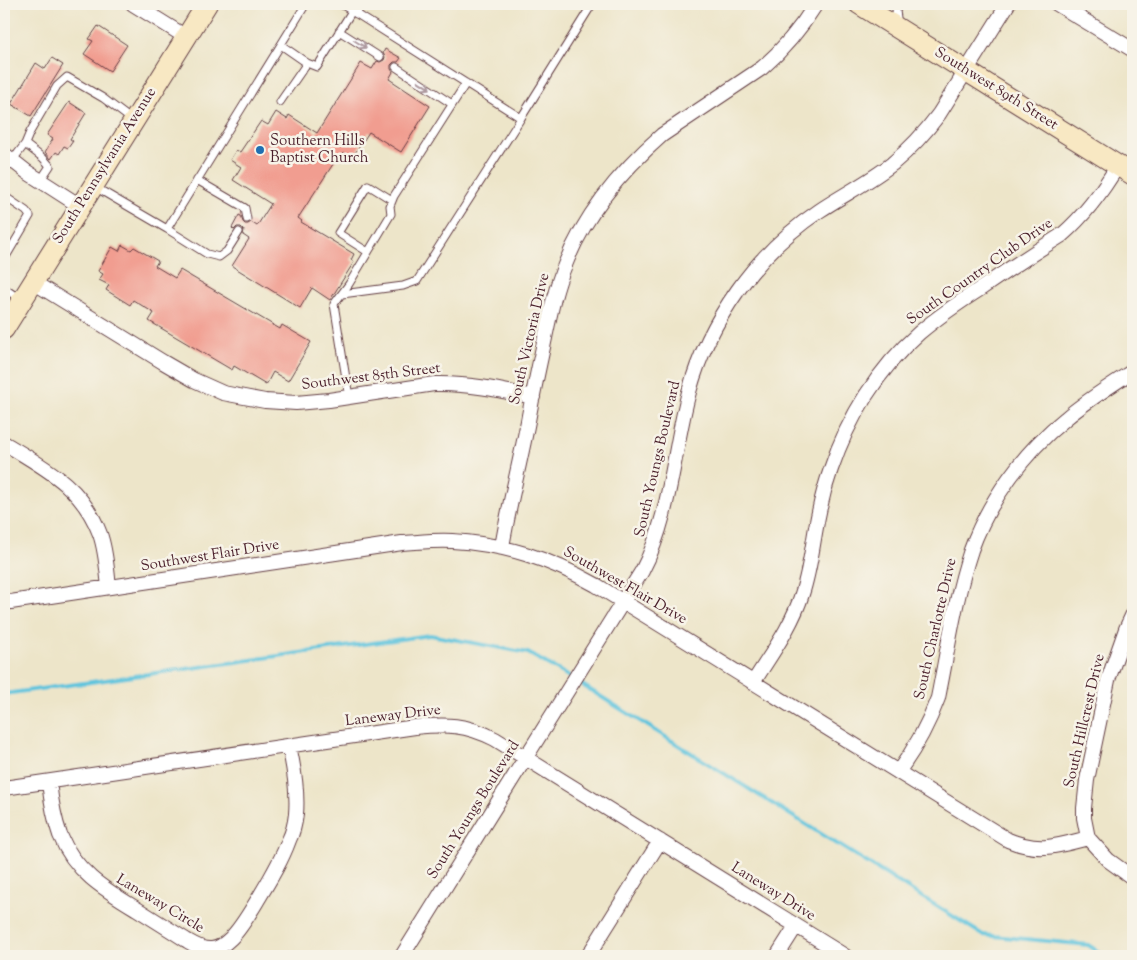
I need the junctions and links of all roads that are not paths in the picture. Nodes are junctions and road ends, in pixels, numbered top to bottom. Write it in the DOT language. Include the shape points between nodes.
graph roads {
  1 [pos="133,4"];
  2 [pos="207,4"];
  3 [pos="306,4"];
  4 [pos="341,4"];
  5 [pos="362,4"];
  6 [pos="590,4"];
  7 [pos="816,4"];
  8 [pos="898,4"];
  9 [pos="1008,4"];
  10 [pos="1057,4"];
  11 [pos="865,5"];
  12 [pos="354,12"];
  13 [pos="898,28"];
  14 [pos="339,31"];
  15 [pos="186,37"];
  16 [pos="281,45"];
  17 [pos="1133,50"];
  18 [pos="380,57"];
  19 [pos="307,63"];
  20 [pos="396,67"];
  21 [pos="966,71"];
  22 [pos="466,82"];
  23 [pos="280,102"];
  24 [pos="452,104"];
  25 [pos="521,118"];
  26 [pos="133,120"];
  27 [pos="25,144"];
  28 [pos="6,157"];
  29 [pos="1126,170"];
  30 [pos="197,180"];
  31 [pos="40,181"];
  32 [pos="92,186"];
  33 [pos="4,196"];
  34 [pos="392,200"];
  35 [pos="80,206"];
  36 [pos="247,219"];
  37 [pos="167,229"];
  38 [pos="239,232"];
  39 [pos="368,252"];
  40 [pos="4,260"];
  41 [pos="33,282"];
  42 [pos="4,288"];
  43 [pos="342,294"];
  44 [pos="21,300"];
  45 [pos="4,329"];
  46 [pos="1133,371"];
  47 [pos="348,397"];
  48 [pos="533,397"];
  49 [pos="4,443"];
  50 [pos="502,547"];
  51 [pos="109,588"];
  52 [pos="623,602"];
  53 [pos="4,603"];
  54 [pos="1133,614"];
  55 [pos="753,683"];
  56 [pos="289,746"];
  57 [pos="525,758"];
  58 [pos="898,772"];
  59 [pos="48,782"];
  60 [pos="4,788"];
  61 [pos="1088,838"];
  62 [pos="660,841"];
  63 [pos="1133,878"];
  64 [pos="796,926"];
  65 [pos="402,956"];
  66 [pos="588,956"];
  67 [pos="777,956"];
  68 [pos="845,956"];
  1 -- 15 [label="street"];
  2 -- 15 [label="main road, South Pennsylvania Avenue"];
  3 -- 16 [label="lane"];
  4 -- 12 [label="lane"];
  5 -- 12 [label="lane"];
  6 -- 25 [label="lane"];
  7 -- 48 [label="street, South Victoria Drive" via="789,42 771,60 662,135 626,169 604,196 583,228 565,265 550,312"];
  8 -- 13 [label="lane"];
  9 -- 21 [label="street, South Youngs Boulevard"];
  10 -- 17 [label="street"];
  11 -- 13 [label="main road, Southwest 89th Street"];
  12 -- 14 [label="lane"];
  12 -- 22 [label="lane"];
  13 -- 21 [label="main road, Southwest 89th Street"];
  14 -- 18 [label="lane, one-way"];
  14 -- 19 [label="lane" via="317,67"];
  15 -- 26 [label="main road, South Pennsylvania Avenue"];
  16 -- 19 [label="lane"];
  16 -- 30 [label="lane"];
  19 -- 23 [label="lane"];
  20 -- 24 [label="lane, one-way"];
  21 -- 29 [label="main road, Southwest 89th Street"];
  21 -- 52 [label="street, South Youngs Boulevard" via="928,129 906,152 785,238 751,273 723,313 702,356 690,391 656,542"];
  22 -- 24 [label="lane"];
  22 -- 25 [label="lane"];
  24 -- 34 [label="lane"];
  25 -- 43 [label="lane" via="417,281 403,286"];
  26 -- 27 [label="lane" via="68,77 57,86"];
  26 -- 32 [label="main road, South Pennsylvania Avenue"];
  27 -- 28 [label="lane"];
  27 -- 31 [label="lane" via="50,166"];
  28 -- 31 [label="street"];
  29 -- 55 [label="street, South Country Club Drive" via="1062,235 936,320 888,365 863,400 845,435 826,486 810,566 798,606"];
  30 -- 36 [label="lane" via="245,208"];
  30 -- 37 [label="lane"];
  31 -- 35 [label="street"];
  32 -- 35 [label="main road, South Pennsylvania Avenue"];
  32 -- 37 [label="lane"];
  33 -- 40 [label="lane" via="30,216"];
  34 -- 39 [label="lane" via="391,214"];
  34 -- 39 [label="lane" via="368,185 338,233"];
  35 -- 41 [label="main road, South Pennsylvania Avenue"];
  37 -- 38 [label="lane" via="207,254 219,257 228,250"];
  39 -- 43 [label="lane"];
  41 -- 44 [label="main road, South Pennsylvania Avenue"];
  41 -- 47 [label="street, Southwest 85th Street" via="194,380 223,392 296,403"];
  42 -- 44 [label="lane"];
  43 -- 47 [label="lane" via="334,307"];
  44 -- 45 [label="main road, South Pennsylvania Avenue"];
  46 -- 58 [label="street, South Charlotte Drive" via="1063,420 1025,458 996,498 968,559 934,710"];
  47 -- 48 [label="street, Southwest 85th Street" via="434,384 494,389"];
  48 -- 50 [label="street, South Victoria Drive"];
  49 -- 51 [label="street" via="59,478 83,501 100,535"];
  50 -- 51 [label="street, Southwest Flair Drive" via="450,540 402,543"];
  50 -- 52 [label="street, Southwest Flair Drive" via="558,565"];
  51 -- 53 [label="street, Southwest Flair Drive"];
  52 -- 55 [label="street, Southwest Flair Drive"];
  52 -- 57 [label="street, South Youngs Boulevard"];
  54 -- 61 [label="street, South Hillcrest Drive" via="1108,680 1088,772 1084,818"];
  55 -- 58 [label="street, Southwest Flair Drive"];
  56 -- 57 [label="street, Laneway Drive" via="443,725 466,727 484,734"];
  56 -- 59 [label="street, Laneway Drive"];
  56 -- 59 [label="street, Laneway Circle" via="296,787 295,818 290,838 276,869 238,930 223,945 210,949 186,940 104,889 86,874 61,837"];
  57 -- 62 [label="street, Laneway Drive"];
  57 -- 65 [label="street, South Youngs Boulevard"];
  58 -- 61 [label="street, Southwest Flair Drive" via="1020,845 1043,848"];
  59 -- 60 [label="street, Laneway Drive"];
  61 -- 63 [label="street" via="1108,860"];
  62 -- 64 [label="street, Laneway Drive"];
  62 -- 66 [label="street"];
  64 -- 67 [label="street"];
  64 -- 68 [label="street, Laneway Drive"];
}
